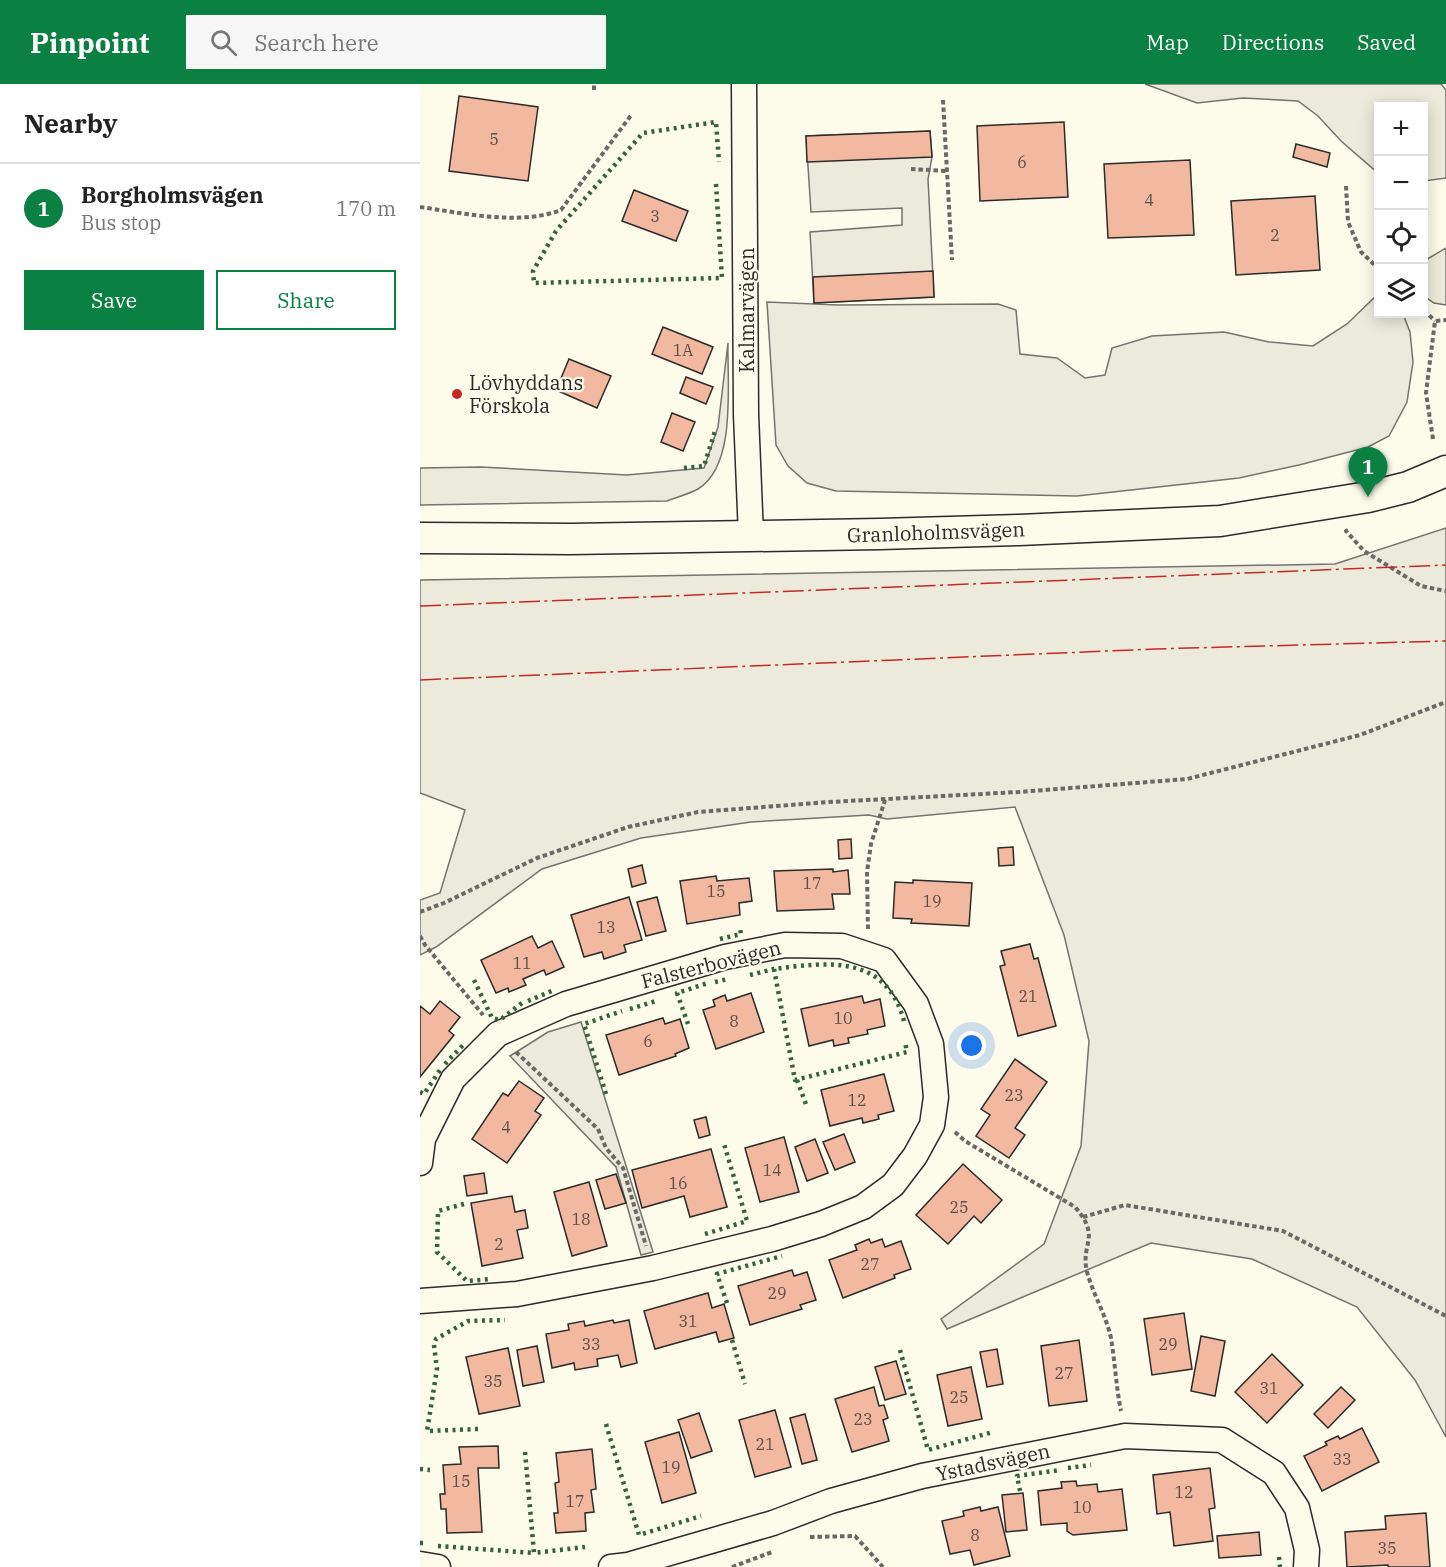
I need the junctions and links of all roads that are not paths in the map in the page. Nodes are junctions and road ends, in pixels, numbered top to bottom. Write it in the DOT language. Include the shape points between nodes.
graph roads {
  1 [pos="744,84"];
  2 [pos="1446,471"];
  3 [pos="751,536"];
  4 [pos="420,538"];
  5 [pos="420,1163"];
  6 [pos="420,1301"];
  7 [pos="672,1560"];
  8 [pos="420,1564"];
  9 [pos="438,1567"];
  10 [pos="611,1567"];
  11 [pos="1306,1567"];
  1 -- 3 [label="street, Kalmarvägen" via="746,414"];
  2 -- 3 [label="street, Granloholmsvägen" via="1368,497 1220,521"];
  3 -- 4 [label="street, Granloholmsvägen"];
  5 -- 6 [label="street, Falsterbovägen" via="423,1139 453,1079 498,1034 566,1004 725,957 785,945 842,946 884,960 916,1004 932,1044 936,1097 932,1125 893,1185 863,1207 772,1239 653,1268 517,1294"];
  7 -- 10 [label="street, Ystadsvägen"];
  7 -- 11 [label="street, Ystadsvägen" via="831,1501 922,1476 1125,1436 1222,1440 1274,1473 1297,1508 1307,1550"];
  8 -- 9 [label="street"];
}
